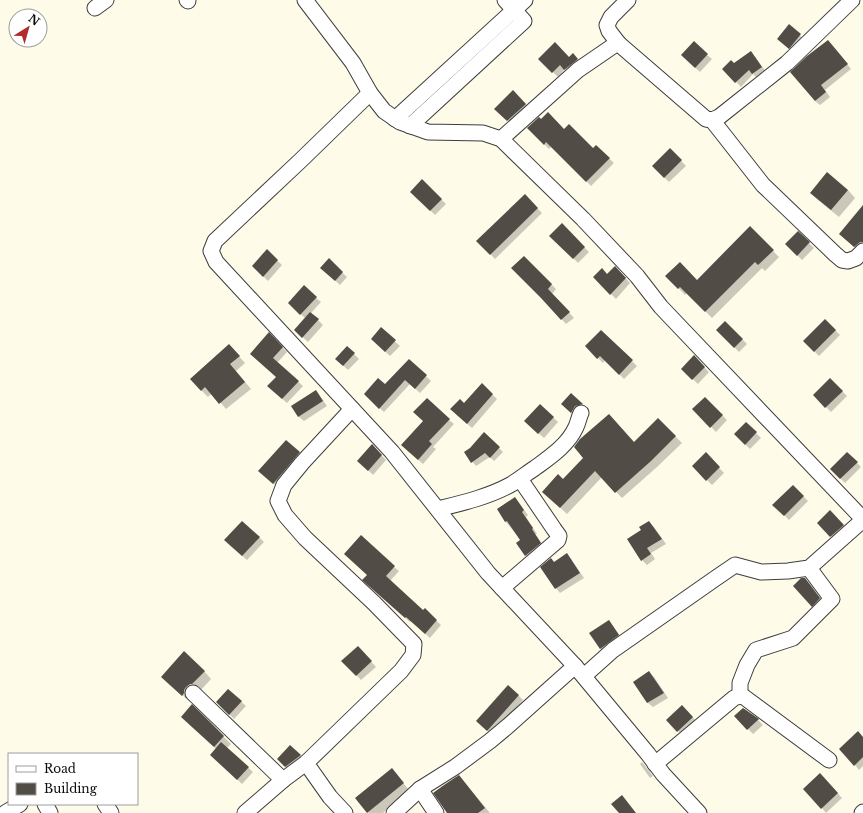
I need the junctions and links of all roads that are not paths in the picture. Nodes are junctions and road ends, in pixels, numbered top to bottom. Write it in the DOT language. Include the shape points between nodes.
graph roads {
  1 [pos="628,0"];
  2 [pos="852,0"];
  3 [pos="861,0"];
  4 [pos="515,3"];
  5 [pos="863,3"];
  6 [pos="309,6"];
  7 [pos="619,44"];
  8 [pos="370,93"];
  9 [pos="395,119"];
  10 [pos="712,120"];
  11 [pos="410,126"];
  12 [pos="501,140"];
  13 [pos="863,251"];
  14 [pos="352,409"];
  15 [pos="580,413"];
  16 [pos="520,479"];
  17 [pos="438,509"];
  18 [pos="863,519"];
  19 [pos="809,568"];
  20 [pos="502,588"];
  21 [pos="580,671"];
  22 [pos="193,693"];
  23 [pos="740,696"];
  24 [pos="829,760"];
  25 [pos="306,763"];
  26 [pos="655,764"];
  27 [pos="283,780"];
  28 [pos="420,789"];
  29 [pos="18,805"];
  30 [pos="5,813"];
  31 [pos="245,813"];
  32 [pos="345,813"];
  33 [pos="394,813"];
  34 [pos="436,813"];
  35 [pos="699,813"];
  1 -- 7 [label="street" via="611,17 607,25"];
  2 -- 10 [label="street" via="787,63"];
  3 -- 5 [label="street"];
  4 -- 9 [label="street"];
  4 -- 11 [label="street" via="524,21"];
  6 -- 8 [label="street" via="353,64"];
  7 -- 10 [label="street" via="706,119"];
  7 -- 12 [label="street" via="578,70"];
  8 -- 9 [label="street" via="384,111"];
  8 -- 14 [label="street" via="215,241 211,251 216,262"];
  9 -- 11 [label="street"];
  10 -- 13 [label="street" via="763,185 835,254 848,261"];
  11 -- 12 [label="street" via="428,132 482,133"];
  12 -- 18 [label="street" via="637,276 661,307"];
  14 -- 17 [label="street" via="392,452"];
  14 -- 25 [label="street" via="284,485 278,501 285,515 305,538 414,644 414,655"];
  15 -- 16 [label="street" via="576,427 568,440 551,457"];
  16 -- 17 [label="street" via="490,493"];
  16 -- 20 [label="street" via="559,536 558,540"];
  17 -- 20 [label="street"];
  18 -- 19 [label="street"];
  19 -- 21 [label="street" via="761,572 735,566"];
  19 -- 23 [label="street" via="832,599 793,638 756,650 740,683"];
  20 -- 21 [label="street"];
  21 -- 26 [label="street"];
  21 -- 28 [label="street" via="455,767"];
  22 -- 27 [label="street"];
  23 -- 24 [label="street"];
  23 -- 26 [label="street" via="734,698"];
  25 -- 27 [label="street"];
  25 -- 32 [label="street"];
  26 -- 35 [label="street"];
  27 -- 31 [label="street"];
  28 -- 33 [label="street"];
  28 -- 34 [label="street"];
  29 -- 30 [label="street"];
}
